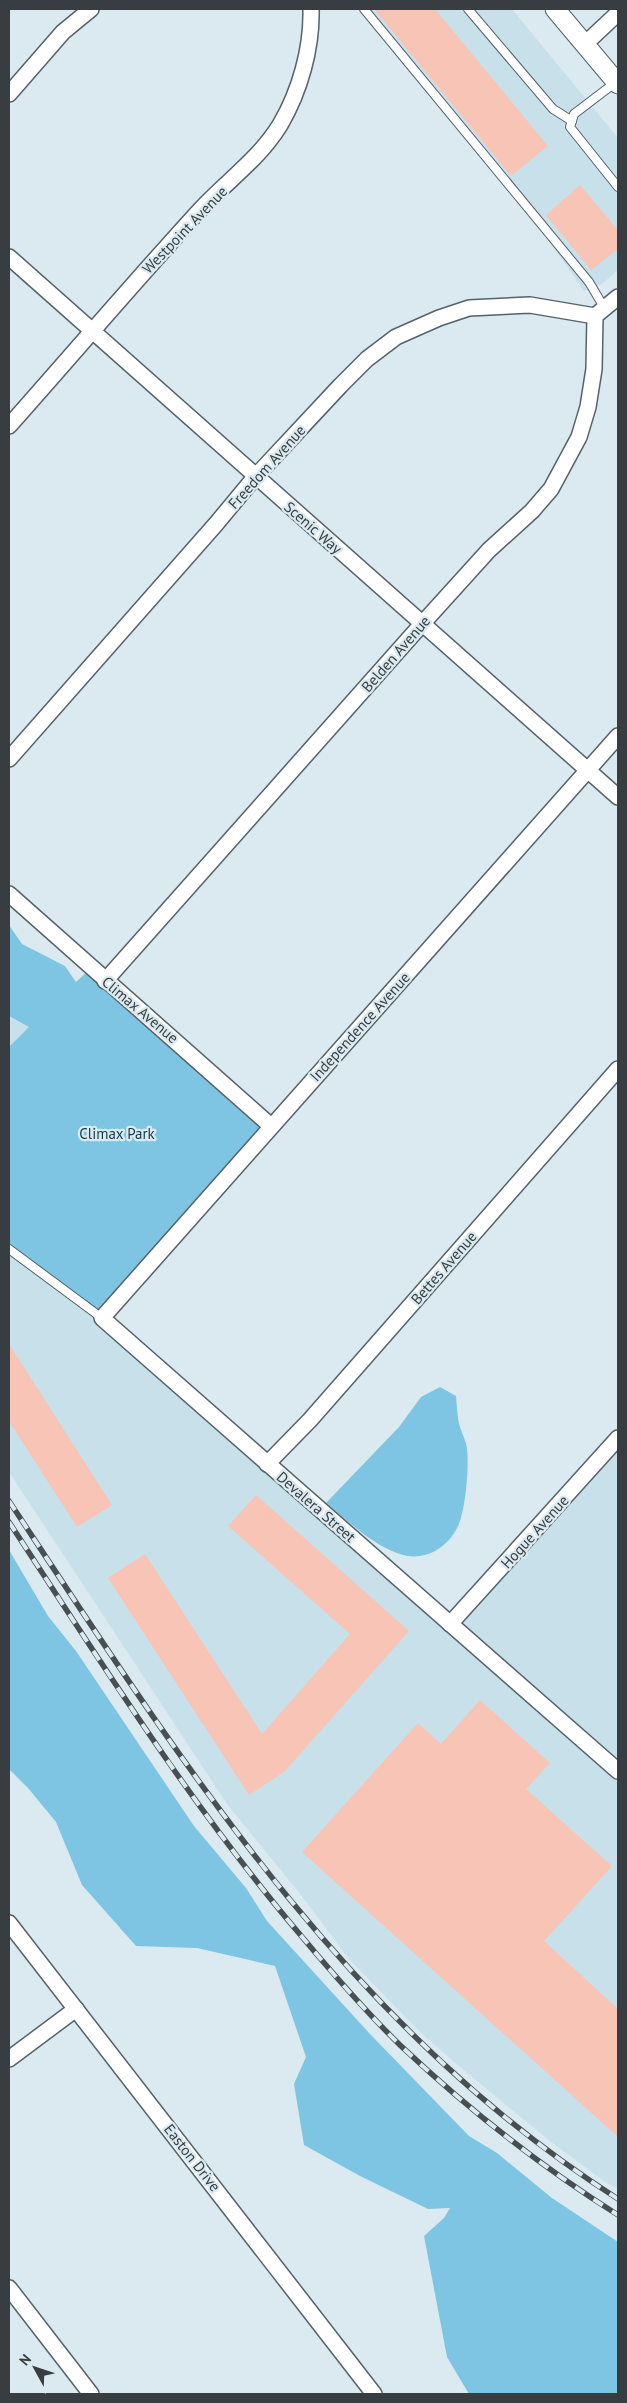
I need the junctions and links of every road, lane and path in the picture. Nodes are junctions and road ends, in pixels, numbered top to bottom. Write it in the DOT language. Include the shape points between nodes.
graph roads {
  1 [pos="91,9"];
  2 [pos="311,9"];
  3 [pos="364,9"];
  4 [pos="468,9"];
  5 [pos="555,9"];
  6 [pos="618,13"];
  7 [pos="585,44"];
  8 [pos="617,83"];
  9 [pos="9,94"];
  10 [pos="572,121"];
  11 [pos="618,187"];
  12 [pos="9,257"];
  13 [pos="618,297"];
  14 [pos="600,312"];
  15 [pos="91,330"];
  16 [pos="9,426"];
  17 [pos="255,477"];
  18 [pos="422,624"];
  19 [pos="618,736"];
  20 [pos="9,759"];
  21 [pos="587,769"];
  22 [pos="618,797"];
  23 [pos="9,894"];
  24 [pos="106,982"];
  25 [pos="618,1069"];
  26 [pos="271,1126"];
  27 [pos="9,1249"];
  28 [pos="102,1318"];
  29 [pos="618,1438"];
  30 [pos="267,1464"];
  31 [pos="450,1624"];
  32 [pos="618,1771"];
  33 [pos="9,1922"];
  34 [pos="76,2009"];
  35 [pos="9,2059"];
  36 [pos="9,2288"];
  37 [pos="91,2394"];
  38 [pos="374,2394"];
  1 -- 9 [label="street" via="63,32"];
  2 -- 15 [label="street, Westpoint Avenue" via="311,31 304,66 290,107 272,137"];
  3 -- 14 [label="lane" via="589,282"];
  4 -- 10 [label="lane" via="553,109"];
  5 -- 7 [label="street"];
  6 -- 7 [label="street"];
  7 -- 8 [label="street"];
  8 -- 10 [label="lane" via="574,114"];
  10 -- 11 [label="lane" via="570,127"];
  12 -- 15 [label="street, Scenic Way"];
  13 -- 14 [label="street"];
  14 -- 17 [label="street, Freedom Avenue" via="508,304 469,308 416,327 396,337 367,359"];
  14 -- 18 [label="street, Belden Avenue" via="588,408 566,464 532,511 489,550"];
  15 -- 16 [label="street, Westpoint Avenue"];
  15 -- 17 [label="street, Scenic Way"];
  17 -- 18 [label="street, Scenic Way"];
  17 -- 20 [label="street, Freedom Avenue"];
  18 -- 21 [label="street, Scenic Way"];
  18 -- 24 [label="street, Belden Avenue"];
  19 -- 21 [label="street, Independence Avenue"];
  21 -- 22 [label="street, Scenic Way"];
  21 -- 26 [label="street, Independence Avenue"];
  23 -- 24 [label="street, Climax Avenue"];
  24 -- 26 [label="street, Climax Avenue"];
  25 -- 30 [label="street, Bettes Avenue" via="316,1413"];
  26 -- 28 [label="street, Independence Avenue"];
  27 -- 28 [label="lane, Devalera Street"];
  28 -- 30 [label="street, Devalera Street"];
  29 -- 31 [label="street, Hogue Avenue"];
  30 -- 31 [label="street, Devalera Street"];
  31 -- 32 [label="street, Devalera Street"];
  33 -- 34 [label="street, Easton Drive"];
  34 -- 35 [label="street"];
  34 -- 38 [label="street, Easton Drive"];
  36 -- 37 [label="street"];
}
